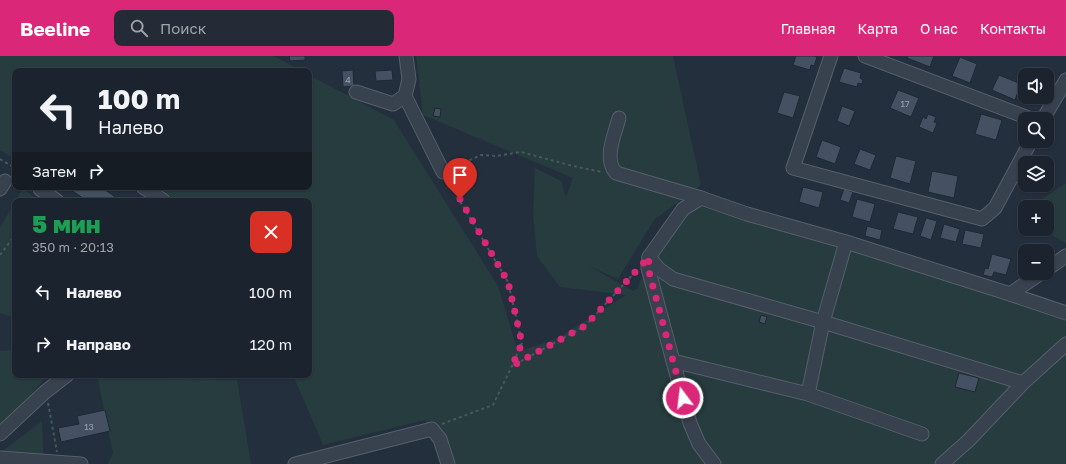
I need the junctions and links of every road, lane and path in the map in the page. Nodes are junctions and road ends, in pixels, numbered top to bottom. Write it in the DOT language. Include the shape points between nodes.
graph roads {
  1 [pos="406,56"];
  2 [pos="831,56"];
  3 [pos="865,56"];
  4 [pos="1066,80"];
  5 [pos="356,92"];
  6 [pos="405,96"];
  7 [pos="1047,112"];
  8 [pos="1018,114"];
  9 [pos="619,118"];
  10 [pos="1027,148"];
  11 [pos="0,159"];
  12 [pos="12,166"];
  13 [pos="614,170"];
  14 [pos="443,172"];
  15 [pos="41,190"];
  16 [pos="148,190"];
  17 [pos="53,198"];
  18 [pos="160,198"];
  19 [pos="700,198"];
  20 [pos="12,239"];
  21 [pos="846,242"];
  22 [pos="0,255"];
  23 [pos="1066,256"];
  24 [pos="649,257"];
  25 [pos="1054,264"];
  26 [pos="1031,280"];
  27 [pos="1010,294"];
  28 [pos="1066,314"];
  29 [pos="823,322"];
  30 [pos="1066,344"];
  31 [pos="673,361"];
  32 [pos="512,366"];
  33 [pos="63,378"];
  34 [pos="1022,383"];
  35 [pos="45,392"];
  36 [pos="808,394"];
  37 [pos="432,428"];
  38 [pos="0,434"];
  39 [pos="922,434"];
  40 [pos="0,458"];
  41 [pos="59,462"];
  42 [pos="80,464"];
  43 [pos="295,464"];
  44 [pos="448,464"];
  45 [pos="714,464"];
  46 [pos="942,464"];
  1 -- 6 [label="street" via="409,79"];
  2 -- 10 [label="street" via="793,168 982,219 995,208"];
  3 -- 8 [label="street"];
  4 -- 7 [label="street"];
  5 -- 6 [label="street" via="393,104"];
  6 -- 14 [label="street"];
  9 -- 13 [label="street" via="610,154"];
  11 -- 12 [label="path"];
  13 -- 14 [label="path" via="602,172 521,152 496,156 481,155"];
  13 -- 19 [label="street" via="620,175"];
  14 -- 32 [label="path" via="508,282 522,343"];
  15 -- 17 [label="street"];
  16 -- 18 [label="street"];
  19 -- 21 [label="street"];
  19 -- 24 [label="street" via="683,209"];
  20 -- 22 [label="path"];
  21 -- 27 [label="street"];
  21 -- 29 [label="street"];
  23 -- 25 [label="street"];
  24 -- 29 [label="street" via="659,269 673,279"];
  24 -- 31 [label="street" via="648,268"];
  24 -- 32 [label="path" via="585,326"];
  26 -- 27 [label="street"];
  27 -- 28 [label="street"];
  29 -- 34 [label="street"];
  29 -- 36 [label="street"];
  30 -- 34 [label="street"];
  31 -- 36 [label="street"];
  31 -- 45 [label="street" via="690,423 699,444"];
  32 -- 37 [label="path" via="494,405"];
  33 -- 35 [label="street"];
  34 -- 46 [label="street" via="969,440"];
  35 -- 38 [label="street"];
  35 -- 41 [label="path"];
  36 -- 39 [label="street"];
  37 -- 43 [label="street"];
  37 -- 44 [label="street" via="440,438"];
  40 -- 41 [label="street"];
  41 -- 42 [label="street"];
}
